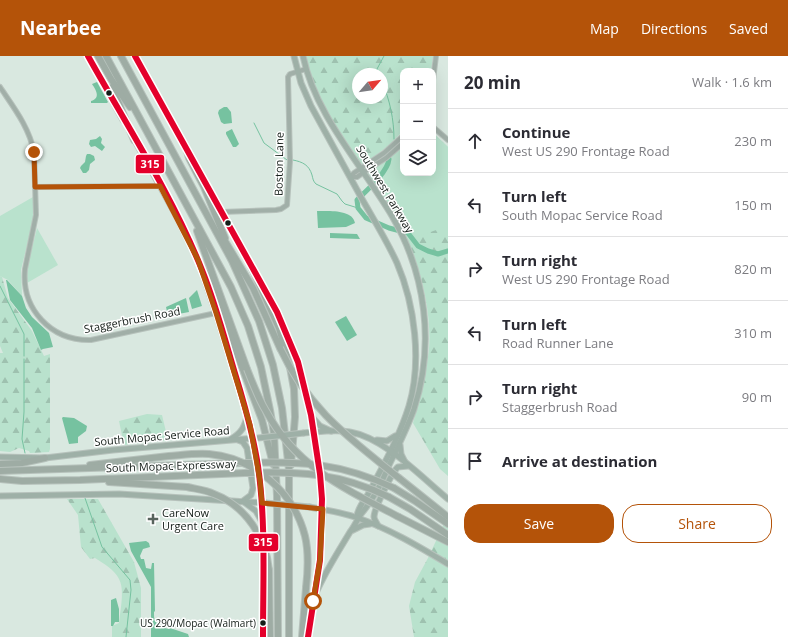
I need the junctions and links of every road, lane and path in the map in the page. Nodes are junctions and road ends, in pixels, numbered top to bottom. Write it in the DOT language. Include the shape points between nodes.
graph roads {
  1 [pos="88,56"];
  2 [pos="95,56"];
  3 [pos="98,56"];
  4 [pos="106,56"];
  5 [pos="121,56"];
  6 [pos="135,56"];
  7 [pos="294,56"];
  8 [pos="303,56"];
  9 [pos="436,56"];
  10 [pos="434,68"];
  11 [pos="306,69"];
  12 [pos="297,71"];
  13 [pos="0,87"];
  14 [pos="436,130"];
  15 [pos="400,139"];
  16 [pos="134,140"];
  17 [pos="448,140"];
  18 [pos="400,146"];
  19 [pos="187,151"];
  20 [pos="363,170"];
  21 [pos="350,177"];
  22 [pos="160,186"];
  23 [pos="35,187"];
  24 [pos="205,209"];
  25 [pos="222,212"];
  26 [pos="196,223"];
  27 [pos="197,230"];
  28 [pos="226,242"];
  29 [pos="198,260"];
  30 [pos="251,266"];
  31 [pos="216,313"];
  32 [pos="311,414"];
  33 [pos="247,415"];
  34 [pos="332,431"];
  35 [pos="314,433"];
  36 [pos="397,434"];
  37 [pos="256,438"];
  38 [pos="371,438"];
  39 [pos="237,439"];
  40 [pos="231,440"];
  41 [pos="400,441"];
  42 [pos="392,452"];
  43 [pos="0,457"];
  44 [pos="46,458"];
  45 [pos="0,464"];
  46 [pos="408,466"];
  47 [pos="53,470"];
  48 [pos="289,470"];
  49 [pos="0,471"];
  50 [pos="276,476"];
  51 [pos="0,479"];
  52 [pos="80,480"];
  53 [pos="0,496"];
  54 [pos="322,499"];
  55 [pos="448,499"];
  56 [pos="243,501"];
  57 [pos="263,503"];
  58 [pos="310,507"];
  59 [pos="323,509"];
  60 [pos="358,516"];
  61 [pos="448,517"];
  62 [pos="262,524"];
  63 [pos="448,524"];
  64 [pos="376,525"];
  65 [pos="351,531"];
  66 [pos="448,535"];
  67 [pos="448,542"];
  68 [pos="448,564"];
  69 [pos="313,601"];
  70 [pos="263,637"];
  71 [pos="270,637"];
  72 [pos="278,637"];
  73 [pos="289,637"];
  74 [pos="302,637"];
  75 [pos="308,637"];
  1 -- 16 [label="main road"];
  2 -- 16 [label="highway" via="118,99"];
  3 -- 27 [label="highway" via="136,118"];
  4 -- 26 [label="highway"];
  5 -- 24 [label="highway"];
  6 -- 19 [label="main road"];
  7 -- 12 [label="main road, Southwest Parkway"];
  8 -- 11 [label="main road, Southwest Parkway"];
  9 -- 10 [label="street"];
  11 -- 12 [label="street"];
  11 -- 20 [label="main road, Southwest Parkway" via="320,105"];
  12 -- 21 [label="main road, Southwest Parkway" via="312,106"];
  12 -- 25 [label="street, Boston Lane" via="288,76 290,161 287,205 276,210"];
  13 -- 23 [label="street, Staggerbrush Road" via="30,134 34,152"];
  14 -- 17 [label="street"];
  15 -- 20 [label="street"];
  16 -- 22 [label="main road"];
  18 -- 20 [label="street" via="386,158"];
  19 -- 25 [label="main road"];
  19 -- 28 [label="highway"];
  20 -- 21 [label="street" via="357,177"];
  20 -- 41 [label="main road, Southwest Parkway" via="398,227 416,271 423,300 426,322 424,365 418,394"];
  21 -- 36 [label="main road, Southwest Parkway" via="394,257 409,299 414,328 415,362 412,394"];
  22 -- 23 [label="street"];
  22 -- 29 [label="main road"];
  23 -- 31 [label="street, Staggerbrush Road" via="35,222 24,283 32,309 51,329 68,337 90,340"];
  24 -- 28 [label="highway"];
  24 -- 48 [label="highway" via="242,282 266,342 282,408"];
  25 -- 30 [label="main road"];
  26 -- 27 [label="highway"];
  26 -- 50 [label="highway" via="231,287 248,326 261,367 270,410"];
  27 -- 67 [label="highway, bridge" via="247,369 266,412 280,434 311,466 336,484"];
  28 -- 61 [label="highway, bridge" via="253,288 298,381 323,413 346,436"];
  29 -- 31 [label="main road"];
  29 -- 50 [label="highway" via="208,277 262,420"];
  30 -- 32 [label="main road" via="293,347"];
  30 -- 48 [label="highway" via="279,328 290,367 295,417"];
  31 -- 33 [label="main road"];
  32 -- 34 [label="main road" via="319,425"];
  32 -- 35 [label="main road"];
  33 -- 37 [label="main road"];
  33 -- 40 [label="main road" via="242,430"];
  34 -- 35 [label="main road, South Mopac Service Road"];
  34 -- 38 [label="main road, South Mopac Service Road" via="349,432"];
  35 -- 37 [label="main road, South Mopac Service Road, bridge"];
  35 -- 54 [label="main road"];
  36 -- 38 [label="main road" via="387,441"];
  36 -- 42 [label="main road, Southwest Parkway"];
  37 -- 39 [label="main road, South Mopac Service Road"];
  37 -- 57 [label="main road"];
  38 -- 42 [label="main road, South Mopac Service Road"];
  39 -- 40 [label="main road, South Mopac Service Road"];
  39 -- 56 [label="main road" via="247,448 253,488 251,494"];
  40 -- 44 [label="main road, South Mopac Service Road"];
  41 -- 42 [label="main road, Southwest Parkway"];
  41 -- 46 [label="main road" via="401,454"];
  42 -- 46 [label="main road, South Mopac Service Road"];
  42 -- 60 [label="main road, Southwest Parkway" via="376,492"];
  43 -- 44 [label="main road, South Mopac Service Road"];
  44 -- 45 [label="highway"];
  46 -- 55 [label="main road, South Mopac Service Road"];
  46 -- 64 [label="main road" via="398,467 391,476 375,510"];
  47 -- 49 [label="highway, South Mopac Expressway"];
  47 -- 63 [label="highway, South Mopac Expressway, bridge" via="287,462 326,466 361,475 394,488"];
  47 -- 74 [label="highway, bridge" via="196,454 234,459 268,478 295,511 307,549"];
  48 -- 73 [label="highway"];
  50 -- 72 [label="highway"];
  51 -- 52 [label="highway, South Mopac Expressway"];
  52 -- 66 [label="highway, South Mopac Expressway, bridge" via="244,473 318,474 358,484 390,497"];
  52 -- 71 [label="highway, bridge" via="188,487 215,494 238,509 257,531 268,557"];
  53 -- 56 [label="main road" via="119,494"];
  54 -- 58 [label="main road"];
  54 -- 59 [label="main road"];
  56 -- 57 [label="main road"];
  56 -- 62 [label="main road" via="256,511"];
  57 -- 58 [label="main road, bridge"];
  57 -- 62 [label="main road"];
  58 -- 59 [label="main road"];
  59 -- 60 [label="main road"];
  59 -- 69 [label="main road" via="320,560"];
  60 -- 64 [label="main road"];
  60 -- 65 [label="main road, Southwest Parkway"];
  62 -- 70 [label="main road"];
  64 -- 65 [label="main road" via="363,525"];
  64 -- 68 [label="main road"];
  65 -- 69 [label="main road, Southwest Parkway" via="329,567"];
  69 -- 75 [label="main road"];
}
